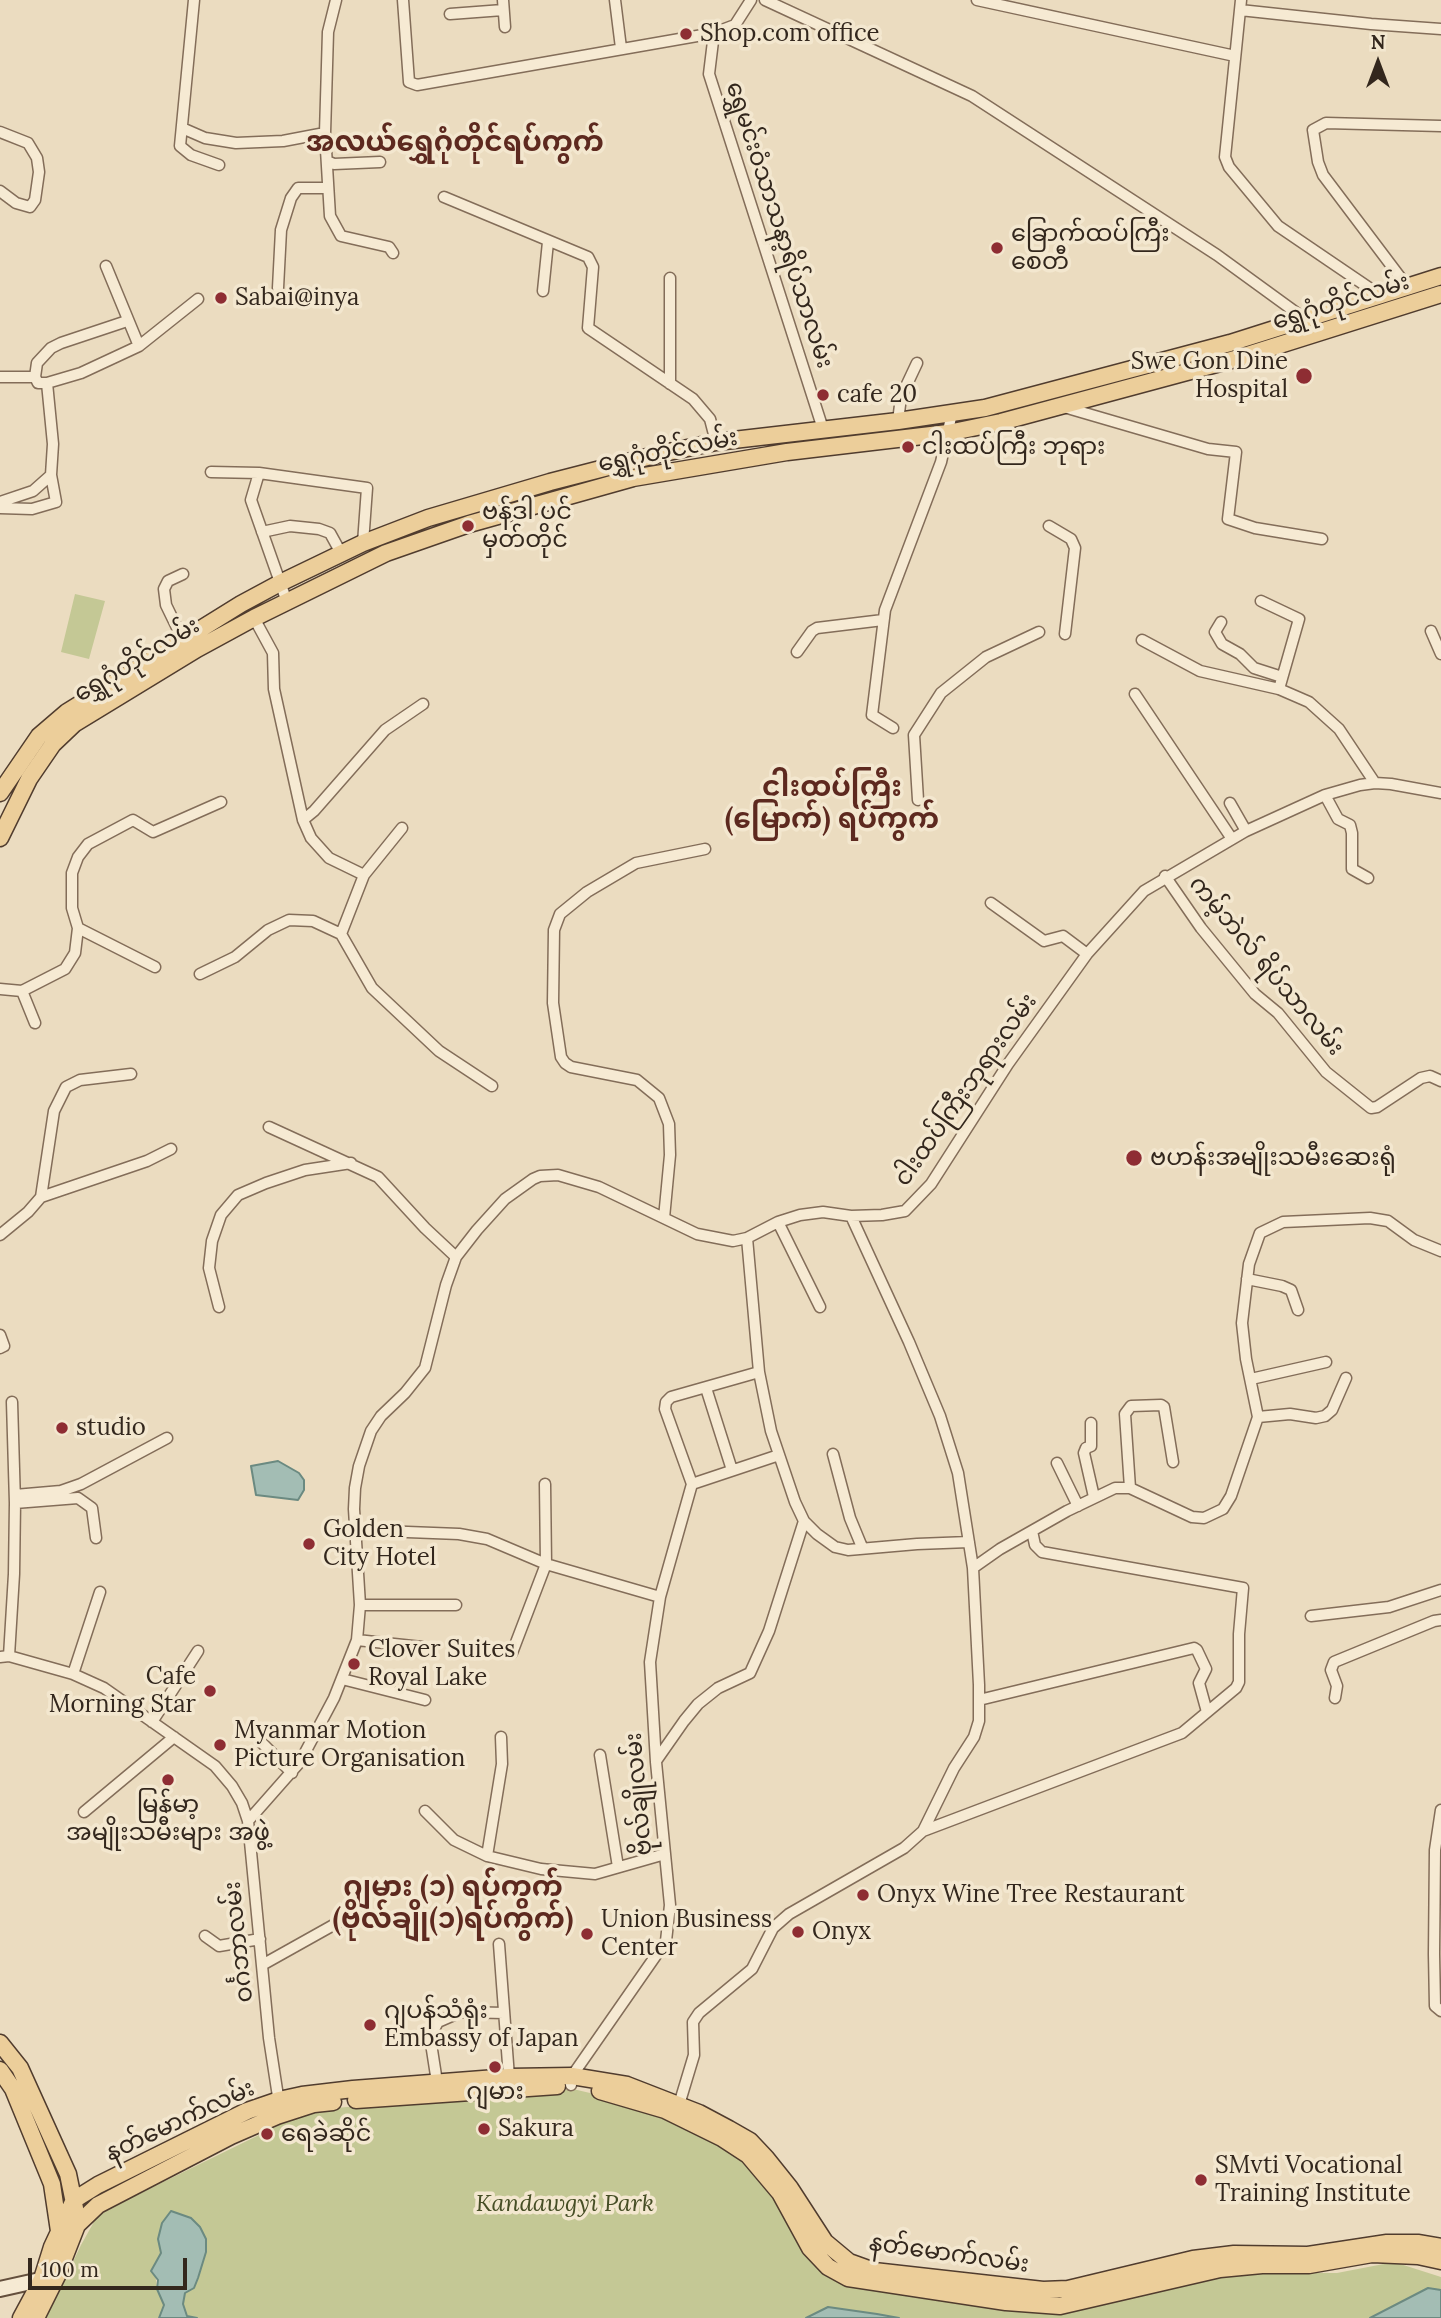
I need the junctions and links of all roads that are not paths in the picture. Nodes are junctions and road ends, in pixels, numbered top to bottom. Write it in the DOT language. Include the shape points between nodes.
graph roads {
  1 [pos="194,0"];
  2 [pos="336,0"];
  3 [pos="403,0"];
  4 [pos="615,0"];
  5 [pos="751,0"];
  6 [pos="765,0"];
  7 [pos="977,0"];
  8 [pos="503,5"];
  9 [pos="1240,5"];
  10 [pos="450,14"];
  11 [pos="505,27"];
  12 [pos="1441,29"];
  13 [pos="714,33"];
  14 [pos="621,48"];
  15 [pos="1236,56"];
  16 [pos="1441,126"];
  17 [pos="182,128"];
  18 [pos="0,132"];
  19 [pos="325,132"];
  20 [pos="327,161"];
  21 [pos="380,162"];
  22 [pos="219,165"];
  23 [pos="327,188"];
  24 [pos="0,191"];
  25 [pos="444,197"];
  26 [pos="548,242"];
  27 [pos="393,253"];
  28 [pos="106,266"];
  29 [pos="1441,276"];
  30 [pos="670,278"];
  31 [pos="278,288"];
  32 [pos="543,291"];
  33 [pos="1441,294"];
  34 [pos="1411,295"];
  35 [pos="198,299"];
  36 [pos="1385,304"];
  37 [pos="1305,319"];
  38 [pos="127,321"];
  39 [pos="139,346"];
  40 [pos="917,363"];
  41 [pos="0,377"];
  42 [pos="35,377"];
  43 [pos="47,383"];
  44 [pos="670,384"];
  45 [pos="1058,405"];
  46 [pos="951,414"];
  47 [pos="898,421"];
  48 [pos="823,429"];
  49 [pos="948,433"];
  50 [pos="716,442"];
  51 [pos="211,472"];
  52 [pos="259,472"];
  53 [pos="51,475"];
  54 [pos="0,502"];
  55 [pos="0,508"];
  56 [pos="1049,526"];
  57 [pos="262,531"];
  58 [pos="1322,539"];
  59 [pos="363,543"];
  60 [pos="341,553"];
  61 [pos="183,574"];
  62 [pos="280,583"];
  63 [pos="287,601"];
  64 [pos="1262,601"];
  65 [pos="254,618"];
  66 [pos="883,620"];
  67 [pos="1221,622"];
  68 [pos="1431,631"];
  69 [pos="1039,632"];
  70 [pos="1065,634"];
  71 [pos="183,640"];
  72 [pos="1142,640"];
  73 [pos="797,652"];
  74 [pos="1441,654"];
  75 [pos="1282,677"];
  76 [pos="1279,689"];
  77 [pos="1135,694"];
  78 [pos="423,704"];
  79 [pos="892,728"];
  80 [pos="1375,783"];
  81 [pos="1,791"];
  82 [pos="1441,793"];
  83 [pos="1325,795"];
  84 [pos="918,800"];
  85 [pos="221,802"];
  86 [pos="18,803"];
  87 [pos="1230,803"];
  88 [pos="303,820"];
  89 [pos="402,828"];
  90 [pos="1246,831"];
  91 [pos="0,838"];
  92 [pos="1232,839"];
  93 [pos="705,849"];
  94 [pos="364,875"];
  95 [pos="1166,876"];
  96 [pos="1368,878"];
  97 [pos="991,903"];
  98 [pos="78,928"];
  99 [pos="341,934"];
  100 [pos="1087,954"];
  101 [pos="155,967"];
  102 [pos="200,974"];
  103 [pos="0,989"];
  104 [pos="22,992"];
  105 [pos="35,1023"];
  106 [pos="131,1074"];
  107 [pos="1441,1081"];
  108 [pos="492,1086"];
  109 [pos="269,1127"];
  110 [pos="172,1149"];
  111 [pos="351,1163"];
  112 [pos="41,1197"];
  113 [pos="851,1216"];
  114 [pos="664,1218"];
  115 [pos="778,1222"];
  116 [pos="0,1235"];
  117 [pos="747,1238"];
  118 [pos="1441,1251"];
  119 [pos="456,1257"];
  120 [pos="1247,1279"];
  121 [pos="219,1307"];
  122 [pos="820,1307"];
  123 [pos="1298,1310"];
  124 [pos="0,1335"];
  125 [pos="2,1347"];
  126 [pos="1326,1362"];
  127 [pos="759,1372"];
  128 [pos="1346,1378"];
  129 [pos="1251,1380"];
  130 [pos="706,1388"];
  131 [pos="12,1402"];
  132 [pos="1258,1417"];
  133 [pos="1091,1423"];
  134 [pos="167,1438"];
  135 [pos="833,1454"];
  136 [pos="779,1455"];
  137 [pos="1173,1462"];
  138 [pos="1057,1463"];
  139 [pos="732,1470"];
  140 [pos="545,1484"];
  141 [pos="692,1484"];
  142 [pos="1130,1488"];
  143 [pos="1094,1497"];
  144 [pos="15,1499"];
  145 [pos="1078,1506"];
  146 [pos="804,1521"];
  147 [pos="356,1530"];
  148 [pos="1032,1531"];
  149 [pos="96,1538"];
  150 [pos="970,1542"];
  151 [pos="862,1547"];
  152 [pos="546,1564"];
  153 [pos="973,1568"];
  154 [pos="1441,1590"];
  155 [pos="100,1592"];
  156 [pos="660,1597"];
  157 [pos="360,1605"];
  158 [pos="456,1605"];
  159 [pos="1311,1616"];
  160 [pos="1441,1620"];
  161 [pos="357,1640"];
  162 [pos="422,1647"];
  163 [pos="198,1651"];
  164 [pos="512,1653"];
  165 [pos="4,1656"];
  166 [pos="73,1674"];
  167 [pos="342,1679"];
  168 [pos="1335,1699"];
  169 [pos="425,1700"];
  170 [pos="979,1700"];
  171 [pos="1207,1712"];
  172 [pos="152,1722"];
  173 [pos="173,1737"];
  174 [pos="501,1737"];
  175 [pos="261,1742"];
  176 [pos="600,1755"];
  177 [pos="656,1762"];
  178 [pos="292,1773"];
  179 [pos="1441,1810"];
  180 [pos="425,1811"];
  181 [pos="84,1812"];
  182 [pos="248,1821"];
  183 [pos="923,1831"];
  184 [pos="664,1854"];
  185 [pos="487,1856"];
  186 [pos="618,1867"];
  187 [pos="346,1918"];
  188 [pos="205,1936"];
  189 [pos="260,1938"];
  190 [pos="499,1944"];
  191 [pos="262,1965"];
  192 [pos="1441,2011"];
  193 [pos="504,2013"];
  194 [pos="0,2043"];
  195 [pos="0,2070"];
  196 [pos="509,2077"];
  197 [pos="572,2080"];
  198 [pos="437,2082"];
  199 [pos="526,2082"];
  200 [pos="409,2090"];
  201 [pos="278,2108"];
  202 [pos="677,2110"];
  203 [pos="68,2174"];
  204 [pos="52,2184"];
  205 [pos="98,2185"];
  206 [pos="107,2199"];
  207 [pos="75,2200"];
  208 [pos="77,2225"];
  209 [pos="59,2234"];
  210 [pos="1441,2247"];
  211 [pos="1441,2261"];
  212 [pos="49,2278"];
  213 [pos="1141,2279"];
  214 [pos="0,2289"];
  215 [pos="22,2318"];
  216 [pos="36,2318"];
  1 -- 17 [label="street"];
  2 -- 19 [label="street" via="328,32"];
  3 -- 14 [label="street" via="409,82 417,85"];
  4 -- 14 [label="street"];
  5 -- 13 [label="street" via="735,24"];
  6 -- 37 [label="street" via="972,96 1217,255"];
  7 -- 15 [label="street"];
  8 -- 10 [label="street"];
  8 -- 11 [label="street"];
  9 -- 12 [label="street"];
  9 -- 15 [label="street"];
  13 -- 14 [label="street"];
  13 -- 48 [label="street, ရွှေမင်းဝံသာသနာ့ရိပ်သာလမ်း" via="709,74"];
  15 -- 36 [label="street" via="1225,158 1229,167 1278,226"];
  16 -- 34 [label="street" via="1326,123 1313,130 1323,175"];
  17 -- 19 [label="street" via="205,138 246,144"];
  17 -- 22 [label="street" via="180,146"];
  18 -- 24 [label="street" via="28,143 39,172 30,207"];
  19 -- 20 [label="street"];
  20 -- 21 [label="street"];
  20 -- 23 [label="street"];
  23 -- 27 [label="street" via="330,215 341,236 389,247"];
  23 -- 31 [label="street" via="298,188 291,198 281,230"];
  25 -- 26 [label="street"];
  26 -- 32 [label="street"];
  26 -- 44 [label="street" via="592,262 589,328"];
  28 -- 38 [label="street"];
  29 -- 34 [label="main road, ရွှေဂုံတိုင်လမ်း"];
  30 -- 44 [label="street"];
  33 -- 34 [label="main road, ရွှေဂုံတိုင်လမ်း"];
  34 -- 36 [label="main road, ရွှေဂုံတိုင်လမ်း"];
  35 -- 39 [label="street"];
  36 -- 37 [label="main road, ရွှေဂုံတိုင်လမ်း"];
  36 -- 45 [label="main road, ရွှေဂုံတိုင်လမ်း" via="1235,359"];
  37 -- 46 [label="main road, ရွှေဂုံတိုင်လမ်း" via="1230,343"];
  38 -- 39 [label="street"];
  38 -- 42 [label="street" via="51,348 37,363"];
  39 -- 43 [label="street"];
  40 -- 47 [label="street" via="901,397"];
  41 -- 42 [label="street"];
  42 -- 43 [label="street" via="38,383"];
  43 -- 53 [label="street"];
  44 -- 50 [label="street" via="693,399 710,419"];
  45 -- 49 [label="main road, ရွှေဂုံတိုင်လမ်း"];
  45 -- 58 [label="street" via="1208,449 1236,452 1228,519"];
  46 -- 47 [label="main road, ရွှေဂုံတိုင်လမ်း"];
  46 -- 49 [label="street"];
  47 -- 48 [label="main road, ရွှေဂုံတိုင်လမ်း"];
  48 -- 50 [label="main road, ရွှေဂုံတိုင်လမ်း"];
  49 -- 63 [label="main road, ရွှေဂုံတိုင်လမ်း" via="787,452 633,478 469,524 386,553"];
  49 -- 66 [label="street"];
  50 -- 59 [label="main road, ရွှေဂုံတိုင်လမ်း" via="538,486 428,518"];
  51 -- 52 [label="street"];
  52 -- 57 [label="street" via="251,500"];
  52 -- 59 [label="street" via="367,488"];
  53 -- 54 [label="street" via="33,491"];
  53 -- 55 [label="street" via="57,496 52,505"];
  56 -- 70 [label="street" via="1071,540 1075,548"];
  57 -- 60 [label="street" via="290,526 319,529 330,533"];
  57 -- 62 [label="street"];
  59 -- 60 [label="main road, ရွှေဂုံတိုင်လမ်း"];
  60 -- 62 [label="main road, ရွှေဂုံတိုင်လမ်း"];
  61 -- 71 [label="street" via="168,581 164,589 166,605"];
  62 -- 63 [label="street"];
  62 -- 71 [label="main road, ရွှေဂုံတိုင်လမ်း"];
  63 -- 65 [label="main road, ရွှေဂုံတိုင်လမ်း"];
  64 -- 75 [label="street" via="1299,619"];
  65 -- 86 [label="main road, ရွှေဂုံတိုင်လမ်း" via="74,724 53,744"];
  65 -- 88 [label="street" via="273,653 274,689"];
  66 -- 73 [label="street" via="817,628"];
  66 -- 79 [label="street" via="872,715"];
  67 -- 75 [label="street" via="1215,632 1222,644 1254,668"];
  68 -- 74 [label="street"];
  69 -- 84 [label="street" via="986,657 941,693 915,735"];
  71 -- 81 [label="main road, ရွှေဂုံတိုင်လမ်း" via="50,724"];
  72 -- 76 [label="street" via="1200,671"];
  75 -- 76 [label="street"];
  76 -- 80 [label="street" via="1309,702 1339,729"];
  77 -- 92 [label="street"];
  78 -- 88 [label="street" via="385,730"];
  80 -- 82 [label="street, ငါးထပ်ကြီးဘုရားလမ်း"];
  80 -- 83 [label="street, ငါးထပ်ကြီးဘုရားလမ်း"];
  81 -- 86 [label="street"];
  83 -- 90 [label="street, ငါးထပ်ကြီးဘုရားလမ်း"];
  83 -- 96 [label="street" via="1338,819 1350,825 1352,869"];
  85 -- 98 [label="street" via="153,832 133,820 88,844 72,873 72,908"];
  86 -- 91 [label="main road, ရွှေဂုံတိုင်လမ်း"];
  87 -- 90 [label="street"];
  88 -- 94 [label="street" via="329,858"];
  89 -- 94 [label="street"];
  90 -- 92 [label="street, ငါးထပ်ကြီးဘုရားလမ်း"];
  92 -- 95 [label="street, ငါးထပ်ကြီးဘုရားလမ်း"];
  93 -- 114 [label="street" via="636,863 560,914 554,930 553,1003 561,1057 571,1067 637,1080 659,1098 669,1124"];
  94 -- 99 [label="street"];
  95 -- 100 [label="street, ငါးထပ်ကြီးဘုရားလမ်း" via="1143,891"];
  95 -- 107 [label="street, ကမ့်ဘဲလ် ရိပ်သာလမ်း" via="1255,994 1278,1013 1326,1072 1370,1108 1421,1078"];
  97 -- 100 [label="street" via="1044,941 1063,936"];
  98 -- 101 [label="street"];
  98 -- 104 [label="street" via="75,953 65,969"];
  99 -- 102 [label="street" via="313,921 289,920 268,930 235,957"];
  99 -- 108 [label="street" via="372,988 439,1051"];
  100 -- 113 [label="street, ငါးထပ်ကြီးဘုရားလမ်း" via="916,1202 895,1214"];
  103 -- 104 [label="street"];
  104 -- 105 [label="street"];
  106 -- 112 [label="street" via="80,1080 66,1087 54,1111"];
  109 -- 111 [label="street"];
  110 -- 112 [label="street"];
  111 -- 119 [label="street" via="378,1177"];
  111 -- 121 [label="street" via="305,1170 238,1195 221,1215 212,1241 209,1268"];
  112 -- 116 [label="street"];
  113 -- 115 [label="street, ငါးထပ်ကြီးဘုရားလမ်း" via="823,1212"];
  113 -- 150 [label="street" via="940,1416 958,1473"];
  114 -- 117 [label="street, ငါးထပ်ကြီးဘုရားလမ်း" via="719,1240"];
  114 -- 119 [label="street, ငါးထပ်ကြီးဘုရားလမ်း" via="575,1179 540,1176 505,1199"];
  115 -- 117 [label="street, ငါးထပ်ကြီးဘုရားလမ်း"];
  115 -- 122 [label="street"];
  117 -- 127 [label="street"];
  118 -- 120 [label="street" via="1414,1240 1388,1221 1283,1222 1260,1233"];
  119 -- 147 [label="street, ငါးထပ်ကြီးဘုရားလမ်း" via="425,1367 371,1430 355,1488"];
  120 -- 123 [label="street" via="1291,1290"];
  120 -- 129 [label="street" via="1242,1323"];
  124 -- 125 [label="street"];
  126 -- 129 [label="street"];
  127 -- 130 [label="street"];
  127 -- 136 [label="street"];
  128 -- 132 [label="street" via="1325,1416"];
  129 -- 132 [label="street"];
  130 -- 139 [label="street"];
  130 -- 141 [label="street" via="666,1402"];
  131 -- 144 [label="street"];
  132 -- 142 [label="street" via="1223,1509 1204,1518 1192,1517"];
  133 -- 143 [label="street" via="1092,1444 1084,1453"];
  134 -- 144 [label="street" via="80,1484"];
  135 -- 151 [label="street"];
  136 -- 139 [label="street"];
  136 -- 146 [label="street"];
  137 -- 142 [label="street" via="1164,1407 1129,1408 1125,1414"];
  138 -- 145 [label="street"];
  139 -- 141 [label="street"];
  140 -- 152 [label="street"];
  141 -- 156 [label="street, ဗိုလ်ချိုလမ်း"];
  142 -- 143 [label="street" via="1115,1488"];
  143 -- 145 [label="street"];
  144 -- 149 [label="street" via="78,1498 92,1508"];
  144 -- 165 [label="street" via="15,1574"];
  145 -- 148 [label="street"];
  146 -- 151 [label="street" via="835,1547"];
  146 -- 177 [label="street" via="769,1631 750,1673 718,1688 698,1704"];
  147 -- 152 [label="street" via="487,1539"];
  147 -- 157 [label="street, ငါးထပ်ကြီးဘုရားလမ်း"];
  148 -- 153 [label="street"];
  148 -- 171 [label="street" via="1042,1552 1243,1588 1239,1682"];
  150 -- 151 [label="street"];
  150 -- 153 [label="street"];
  152 -- 156 [label="street"];
  152 -- 164 [label="street"];
  153 -- 170 [label="street"];
  154 -- 159 [label="street" via="1389,1607"];
  155 -- 166 [label="street"];
  156 -- 177 [label="street, ဗိုလ်ချိုလမ်း" via="650,1662"];
  157 -- 158 [label="street"];
  157 -- 161 [label="street, ငါးထပ်ကြီးဘုရားလမ်း"];
  160 -- 168 [label="street" via="1334,1662"];
  161 -- 162 [label="street"];
  161 -- 167 [label="street, ငါးထပ်ကြီးဘုရားလမ်း"];
  163 -- 172 [label="street"];
  165 -- 166 [label="street, ဝင်္ဂဘာလမ်း"];
  166 -- 172 [label="street, ဝင်္ဂဘာလမ်း" via="104,1688"];
  167 -- 169 [label="street"];
  167 -- 178 [label="street, ငါးထပ်ကြီးဘုရားလမ်း"];
  170 -- 171 [label="street" via="1194,1648 1206,1669 1199,1683"];
  170 -- 183 [label="street" via="974,1737"];
  171 -- 183 [label="street" via="1182,1733"];
  172 -- 173 [label="street, ဝင်္ဂဘာလမ်း"];
  173 -- 181 [label="street"];
  173 -- 182 [label="street, ဝင်္ဂဘာလမ်း" via="215,1766 232,1786"];
  174 -- 185 [label="street" via="502,1764"];
  175 -- 178 [label="street"];
  176 -- 186 [label="street"];
  177 -- 184 [label="street, ဗိုလ်ချိုလမ်း"];
  178 -- 182 [label="street, ငါးထပ်ကြီးဘုရားလမ်း"];
  179 -- 192 [label="street" via="1435,1850 1434,1941 1435,2006"];
  180 -- 185 [label="street" via="454,1840"];
  182 -- 189 [label="street, ဝင်္ဂဘာလမ်း"];
  183 -- 202 [label="street" via="904,1848 847,1878 773,1928 752,1969 693,2022 694,2055"];
  184 -- 186 [label="street"];
  184 -- 197 [label="street, ဗိုလ်ချိုလမ်း" via="670,1905 666,1941"];
  185 -- 186 [label="street" via="595,1874"];
  187 -- 191 [label="street"];
  188 -- 189 [label="street" via="219,1946"];
  189 -- 191 [label="street, ဝင်္ဂဘာလမ်း"];
  190 -- 193 [label="street"];
  191 -- 201 [label="street, ဝင်္ဂဘာလမ်း"];
  193 -- 196 [label="street"];
  193 -- 198 [label="street" via="461,2012 438,2022 430,2037"];
  194 -- 203 [label="main road" via="20,2068"];
  195 -- 204 [label="main road" via="13,2089"];
  196 -- 198 [label="main road, နတ်မောက်လမ်း"];
  196 -- 199 [label="main road, နတ်မောက်လမ်း"];
  197 -- 199 [label="main road, နတ်မောက်လမ်း"];
  197 -- 202 [label="main road, နတ်မောက်လမ်း" via="627,2085"];
  198 -- 200 [label="main road, နတ်မောက်လမ်း"];
  199 -- 200 [label="main road, နတ်မောက်လမ်း"];
  200 -- 201 [label="main road, နတ်မောက်လမ်း"];
  201 -- 205 [label="main road, နတ်မောက်လမ်း" via="247,2111"];
  201 -- 206 [label="main road, နတ်မောက်လမ်း"];
  202 -- 213 [label="main road, နတ်မောက်လမ်း" via="699,2113 750,2141 781,2176 825,2242 862,2267 1043,2290"];
  203 -- 205 [label="main road"];
  203 -- 207 [label="main road"];
  204 -- 207 [label="main road"];
  204 -- 209 [label="main road"];
  205 -- 207 [label="main road, နတ်မောက်လမ်း"];
  206 -- 207 [label="main road"];
  206 -- 208 [label="main road, နတ်မောက်လမ်း"];
  207 -- 208 [label="main road"];
  207 -- 209 [label="main road"];
  208 -- 212 [label="main road"];
  209 -- 212 [label="main road"];
  210 -- 213 [label="main road, နတ်မောက်လမ်း" via="1387,2243 1308,2255 1234,2254 1192,2259"];
  211 -- 213 [label="main road, နတ်မောက်လမ်း" via="1372,2254 1309,2265 1262,2264"];
  212 -- 214 [label="main road"];
  212 -- 215 [label="main road"];
  212 -- 216 [label="main road"];
}
